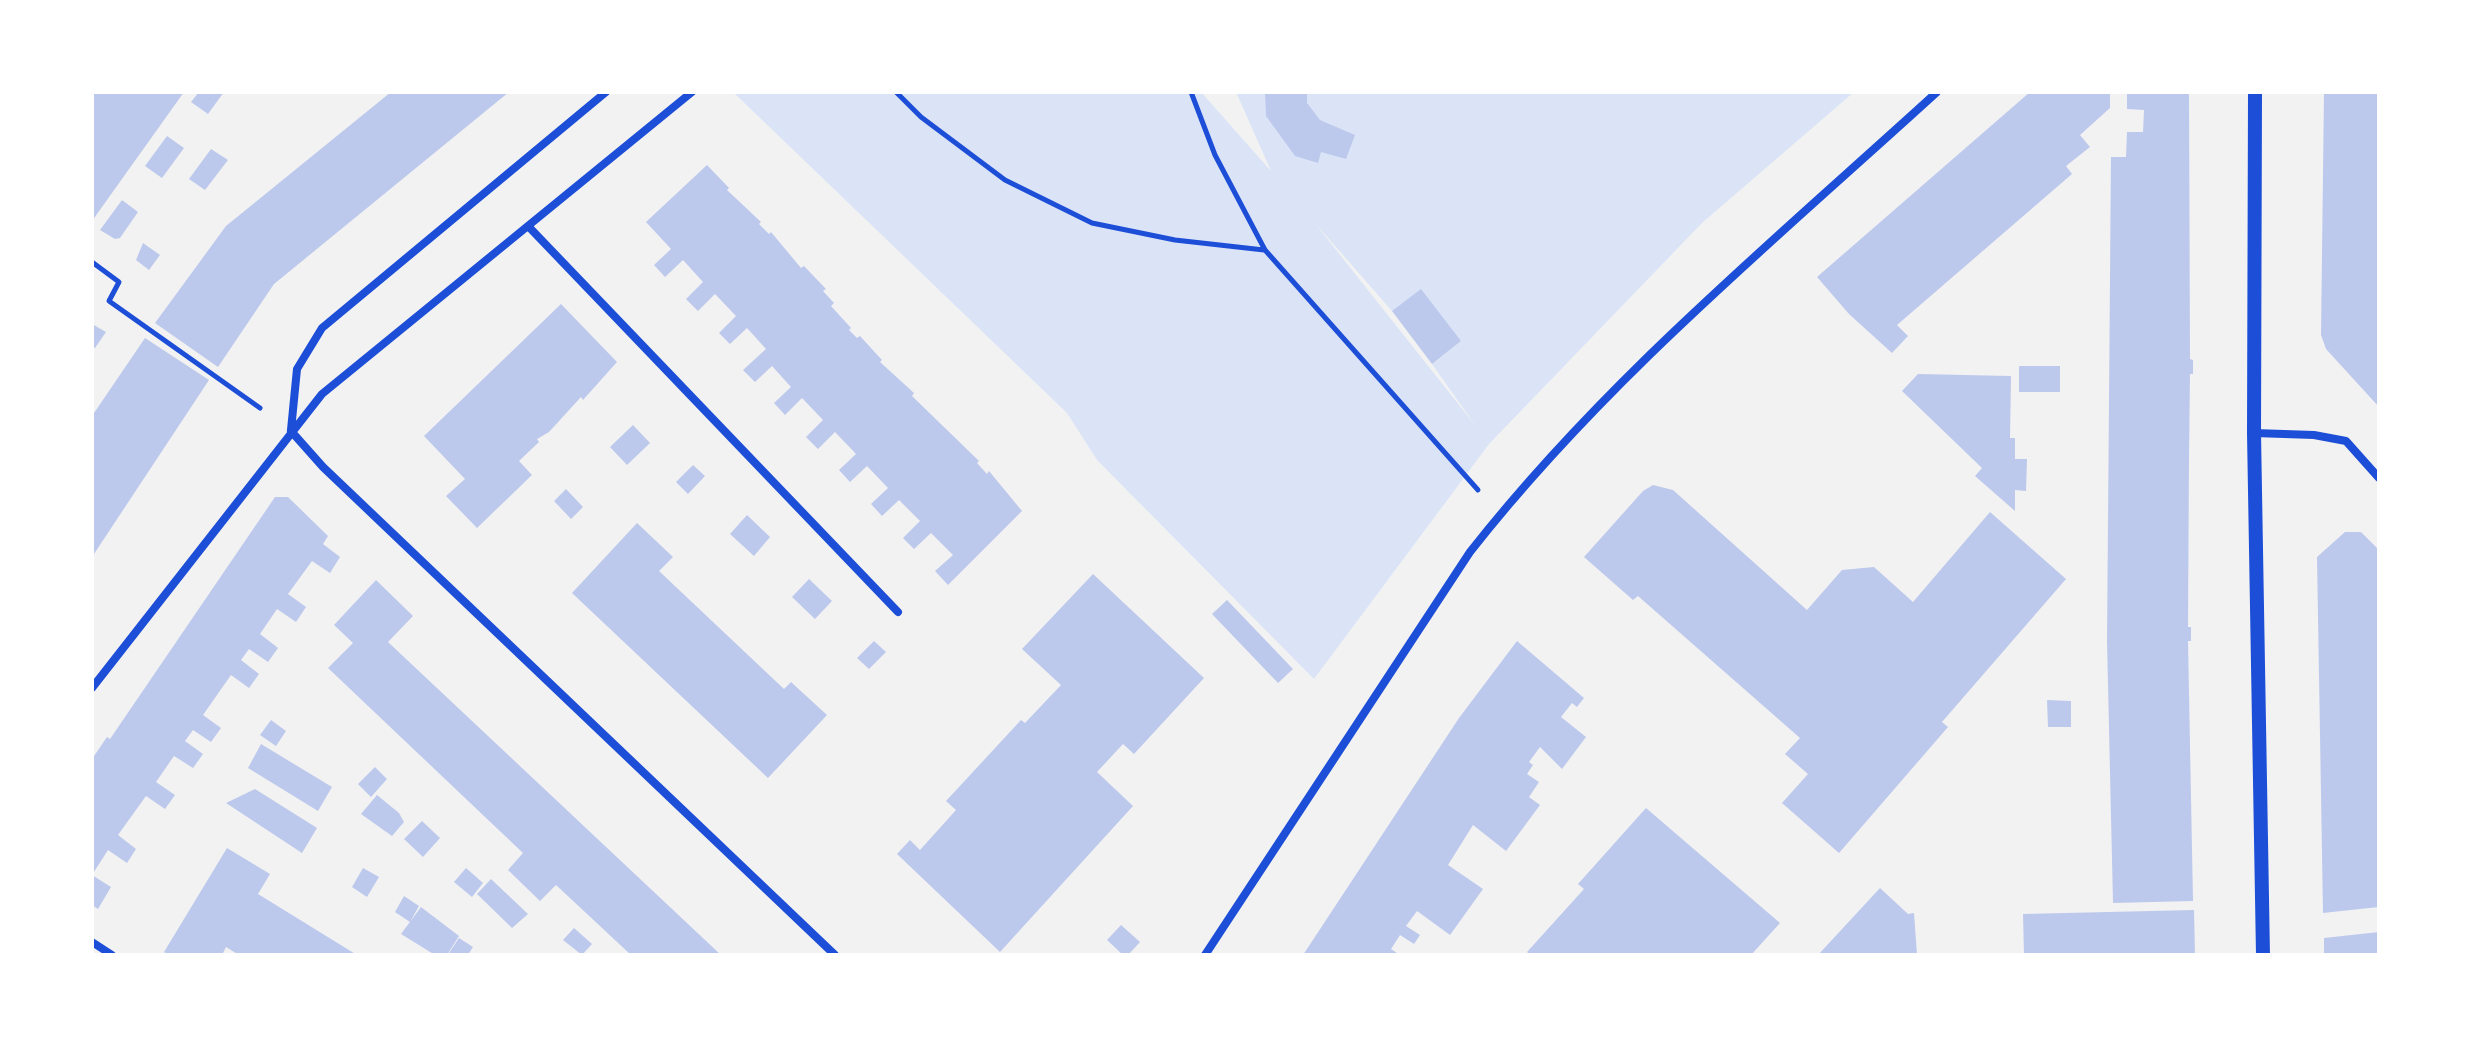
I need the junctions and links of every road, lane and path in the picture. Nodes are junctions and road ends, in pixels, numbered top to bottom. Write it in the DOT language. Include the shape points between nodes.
graph roads {
  1 [pos="606,92"];
  2 [pos="692,92"];
  3 [pos="896,92"];
  4 [pos="1191,92"];
  5 [pos="1937,92"];
  6 [pos="2255,92"];
  7 [pos="528,226"];
  8 [pos="1265,250"];
  9 [pos="92,262"];
  10 [pos="291,431"];
  11 [pos="2254,433"];
  12 [pos="2379,478"];
  13 [pos="1500,515"];
  14 [pos="898,612"];
  15 [pos="92,688"];
  16 [pos="92,942"];
  17 [pos="112,955"];
  18 [pos="835,955"];
  19 [pos="1205,955"];
  20 [pos="2263,955"];
  1 -- 10 [label="street" via="322,328 297,369"];
  2 -- 7 [label="street"];
  3 -- 8 [label="path" via="1005,180 1092,223"];
  4 -- 8 [label="path" via="1215,155"];
  5 -- 13 [label="street" via="1645,358"];
  6 -- 11 [label="street"];
  7 -- 10 [label="street" via="322,394"];
  7 -- 14 [label="street"];
  8 -- 13 [label="path"];
  9 -- 10 [label="path" via="119,282 109,301"];
  10 -- 15 [label="street"];
  10 -- 18 [label="street"];
  11 -- 12 [label="street" via="2346,441"];
  11 -- 20 [label="street"];
  13 -- 19 [label="street" via="1470,552"];
  16 -- 17 [label="street"];
}
